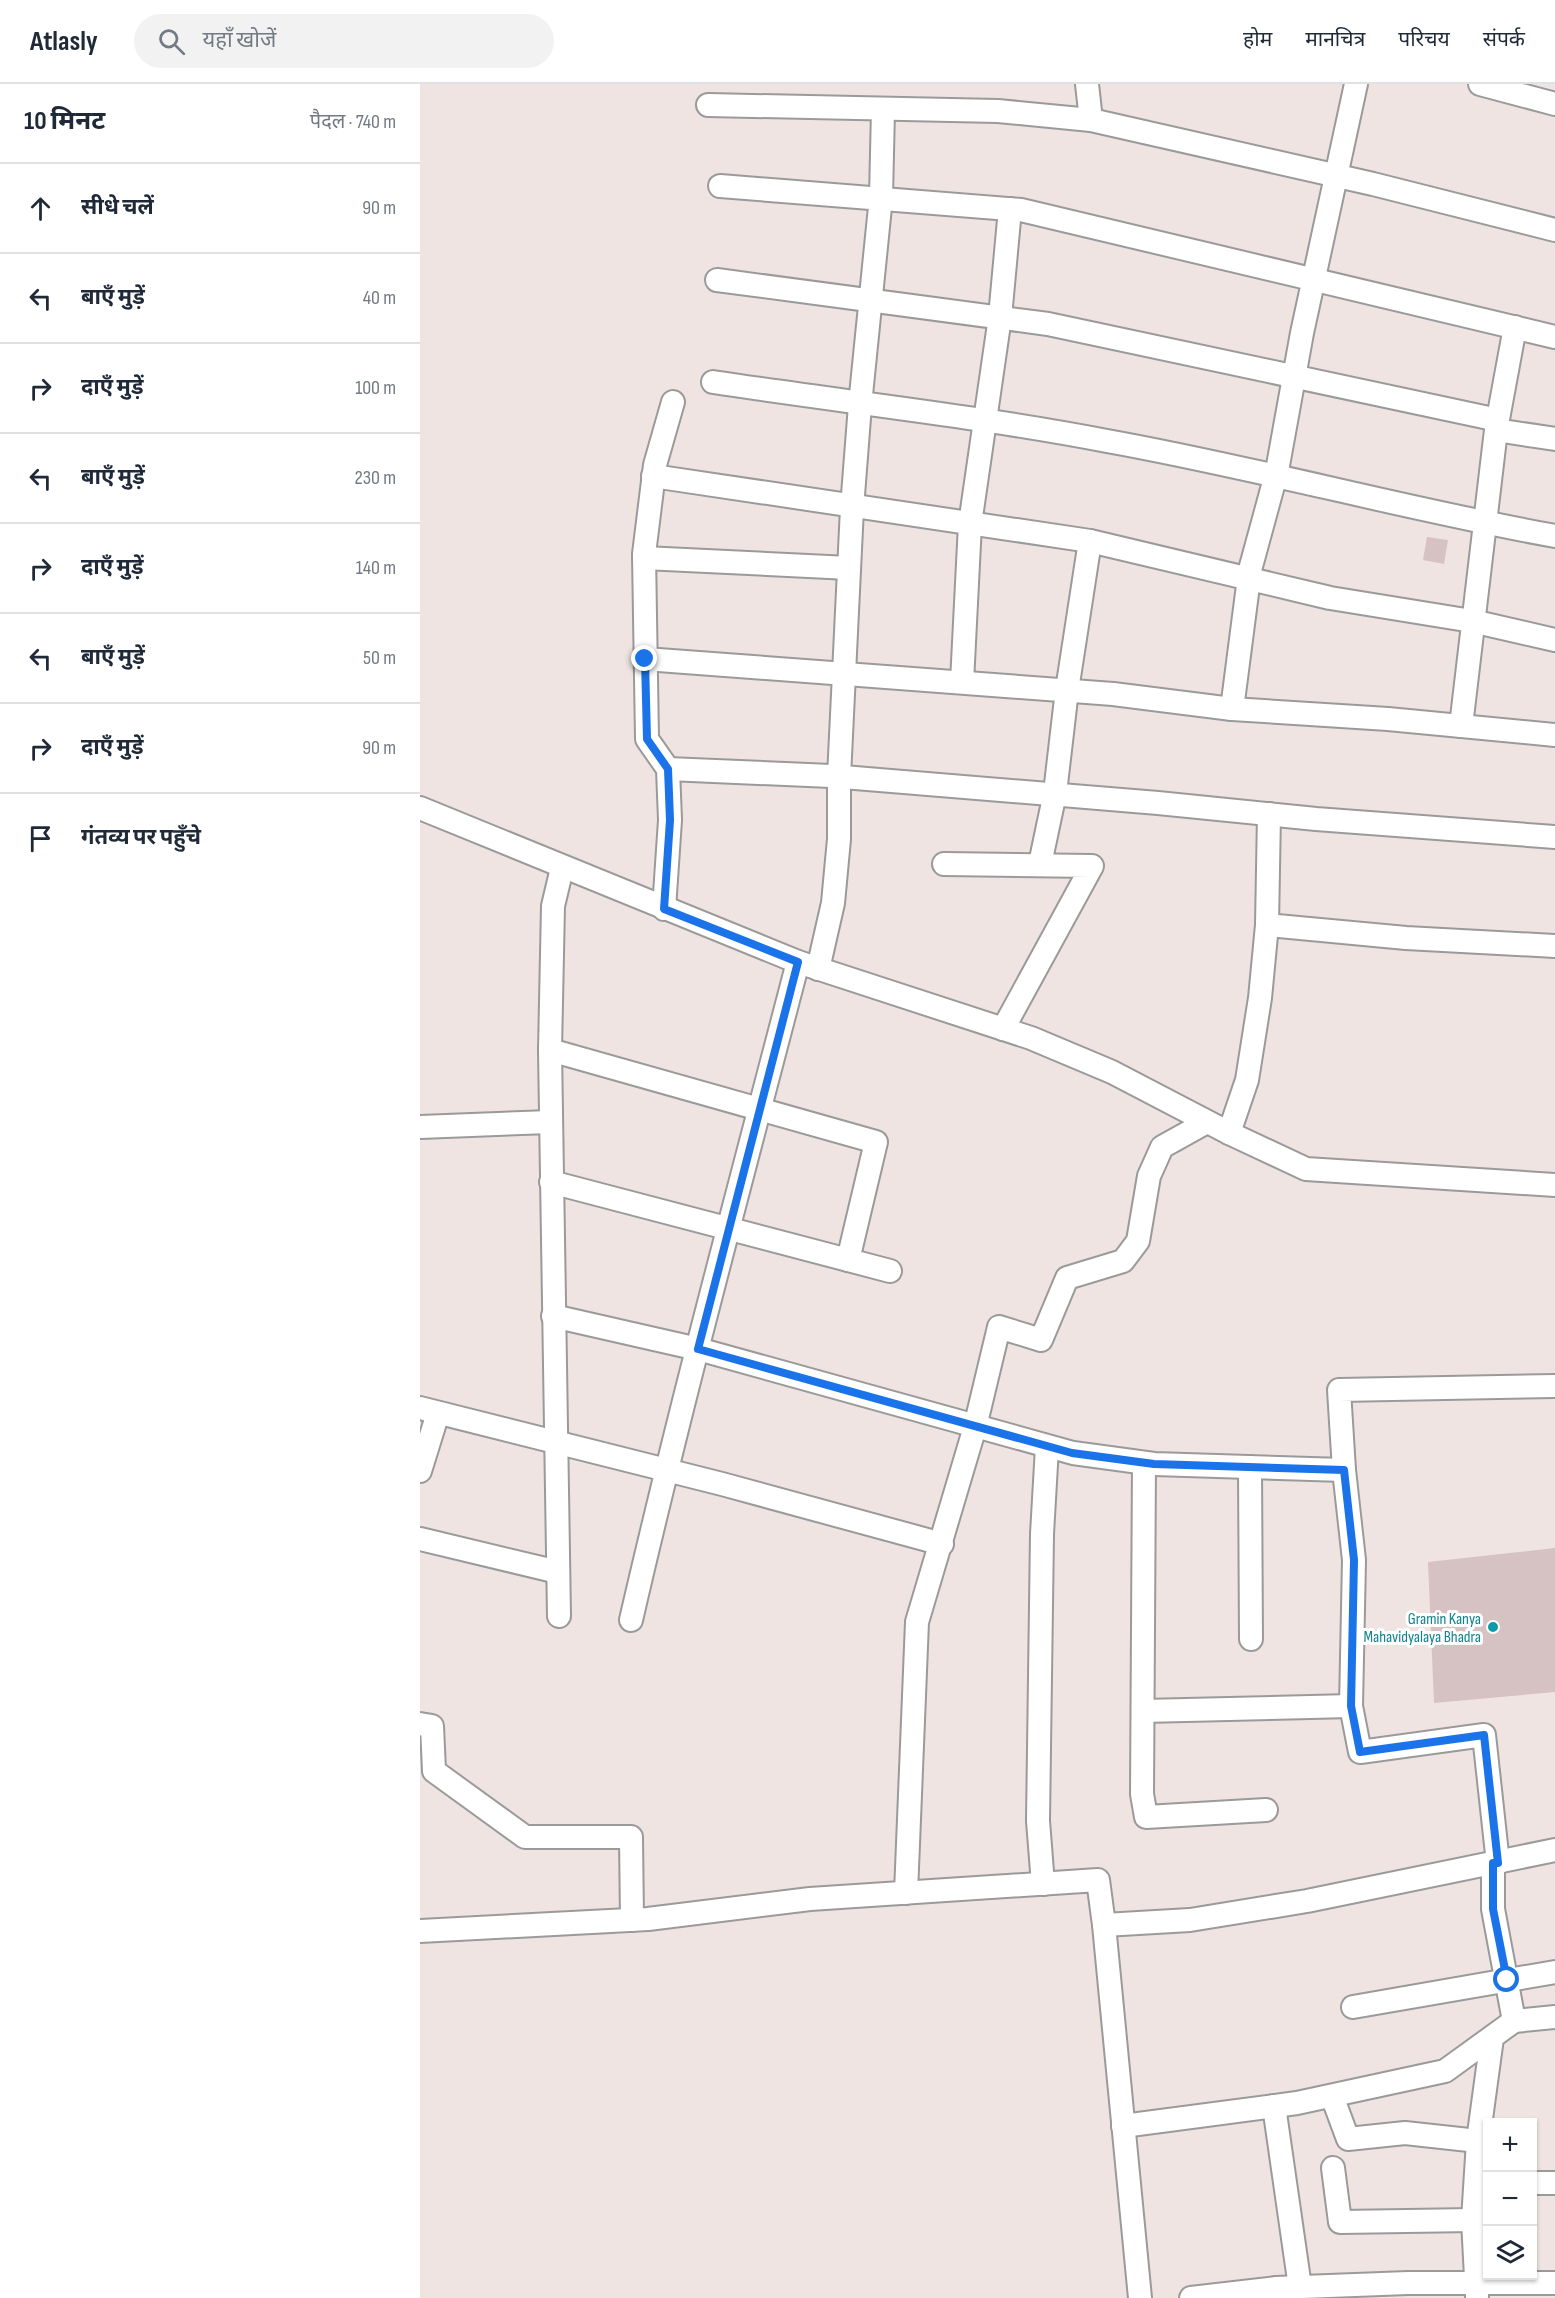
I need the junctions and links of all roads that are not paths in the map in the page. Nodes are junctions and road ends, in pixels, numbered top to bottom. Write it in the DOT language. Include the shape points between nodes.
graph roads {
  1 [pos="1087,84"];
  2 [pos="1356,84"];
  3 [pos="1480,84"];
  4 [pos="1555,104"];
  5 [pos="708,105"];
  6 [pos="883,110"];
  7 [pos="1091,120"];
  8 [pos="1337,176"];
  9 [pos="720,186"];
  10 [pos="881,197"];
  11 [pos="1010,209"];
  12 [pos="1555,230"];
  13 [pos="1314,279"];
  14 [pos="717,280"];
  15 [pos="870,299"];
  16 [pos="1000,317"];
  17 [pos="1515,327"];
  18 [pos="1555,337"];
  19 [pos="1294,376"];
  20 [pos="713,382"];
  21 [pos="673,402"];
  22 [pos="860,405"];
  23 [pos="985,421"];
  24 [pos="1497,425"];
  25 [pos="1555,439"];
  26 [pos="653,476"];
  27 [pos="1276,477"];
  28 [pos="852,508"];
  29 [pos="970,524"];
  30 [pos="1485,524"];
  31 [pos="1555,536"];
  32 [pos="1090,541"];
  33 [pos="644,558"];
  34 [pos="849,568"];
  35 [pos="1249,579"];
  36 [pos="1472,621"];
  37 [pos="1555,640"];
  38 [pos="645,659"];
  39 [pos="844,674"];
  40 [pos="962,682"];
  41 [pos="1067,690"];
  42 [pos="1232,710"];
  43 [pos="1461,726"];
  44 [pos="1555,735"];
  45 [pos="668,769"];
  46 [pos="839,777"];
  47 [pos="1055,794"];
  48 [pos="420,808"];
  49 [pos="1269,814"];
  50 [pos="1555,837"];
  51 [pos="944,864"];
  52 [pos="1040,864"];
  53 [pos="562,868"];
  54 [pos="664,909"];
  55 [pos="1267,925"];
  56 [pos="1555,946"];
  57 [pos="808,965"];
  58 [pos="1003,1029"];
  59 [pos="550,1050"];
  60 [pos="760,1108"];
  61 [pos="550,1122"];
  62 [pos="1207,1122"];
  63 [pos="420,1127"];
  64 [pos="1229,1133"];
  65 [pos="550,1182"];
  66 [pos="1555,1185"];
  67 [pos="728,1229"];
  68 [pos="849,1260"];
  69 [pos="890,1271"];
  70 [pos="553,1316"];
  71 [pos="698,1349"];
  72 [pos="1555,1386"];
  73 [pos="429,1410"];
  74 [pos="975,1427"];
  75 [pos="555,1440"];
  76 [pos="1047,1446"];
  77 [pos="1144,1462"];
  78 [pos="1250,1467"];
  79 [pos="666,1469"];
  80 [pos="1344,1470"];
  81 [pos="420,1472"];
  82 [pos="420,1539"];
  83 [pos="942,1544"];
  84 [pos="558,1572"];
  85 [pos="559,1616"];
  86 [pos="632,1620"];
  87 [pos="1251,1639"];
  88 [pos="1351,1706"];
  89 [pos="1143,1711"];
  90 [pos="420,1724"];
  91 [pos="1266,1810"];
  92 [pos="1555,1850"];
  93 [pos="1496,1863"];
  94 [pos="1043,1884"];
  95 [pos="906,1893"];
  96 [pos="632,1920"];
  97 [pos="1104,1925"];
  98 [pos="420,1931"];
  99 [pos="1555,1972"];
  100 [pos="1507,1980"];
  101 [pos="1353,2007"];
  102 [pos="1555,2017"];
  103 [pos="1514,2021"];
  104 [pos="1492,2038"];
  105 [pos="1332,2096"];
  106 [pos="1274,2106"];
  107 [pos="1123,2126"];
  108 [pos="1478,2141"];
  109 [pos="1333,2168"];
  110 [pos="1537,2183"];
  111 [pos="1555,2183"];
  112 [pos="1481,2184"];
  113 [pos="1473,2220"];
  114 [pos="1555,2283"];
  115 [pos="1314,2291"];
  116 [pos="1477,2291"];
  117 [pos="1223,2296"];
  118 [pos="1140,2298"];
  119 [pos="1191,2298"];
  1 -- 7 [label="street"];
  2 -- 8 [label="street"];
  3 -- 4 [label="street"];
  5 -- 6 [label="street"];
  6 -- 7 [label="street" via="998,111"];
  6 -- 10 [label="street"];
  7 -- 8 [label="street"];
  8 -- 12 [label="street"];
  8 -- 13 [label="street"];
  9 -- 10 [label="street"];
  10 -- 11 [label="street"];
  10 -- 15 [label="street"];
  11 -- 13 [label="street"];
  11 -- 16 [label="street"];
  13 -- 17 [label="street"];
  13 -- 19 [label="street"];
  14 -- 15 [label="street"];
  15 -- 16 [label="street"];
  15 -- 22 [label="street"];
  16 -- 19 [label="street"];
  16 -- 23 [label="street"];
  17 -- 18 [label="street"];
  17 -- 24 [label="street"];
  19 -- 24 [label="street"];
  19 -- 27 [label="street"];
  20 -- 22 [label="street"];
  21 -- 26 [label="street"];
  22 -- 23 [label="street"];
  22 -- 28 [label="street"];
  23 -- 27 [label="street" via="1110,441"];
  23 -- 29 [label="street"];
  24 -- 25 [label="street"];
  24 -- 30 [label="street"];
  26 -- 28 [label="street"];
  26 -- 33 [label="street"];
  27 -- 30 [label="street"];
  27 -- 35 [label="street"];
  28 -- 29 [label="street"];
  28 -- 34 [label="street"];
  29 -- 32 [label="street"];
  29 -- 40 [label="street"];
  30 -- 31 [label="street"];
  30 -- 36 [label="street"];
  32 -- 35 [label="street"];
  32 -- 41 [label="street"];
  33 -- 34 [label="street"];
  33 -- 38 [label="street"];
  34 -- 39 [label="street"];
  35 -- 36 [label="street" via="1330,598"];
  35 -- 42 [label="street"];
  36 -- 37 [label="street"];
  36 -- 43 [label="street"];
  38 -- 39 [label="street"];
  38 -- 45 [label="street" via="647,739"];
  39 -- 40 [label="street"];
  39 -- 46 [label="street"];
  40 -- 41 [label="street"];
  41 -- 42 [label="street"];
  41 -- 47 [label="street"];
  42 -- 43 [label="street"];
  43 -- 44 [label="street"];
  45 -- 46 [label="street"];
  45 -- 54 [label="street" via="670,820"];
  46 -- 47 [label="street"];
  46 -- 57 [label="street" via="840,839 833,903"];
  47 -- 49 [label="street"];
  47 -- 52 [label="street"];
  48 -- 53 [label="street"];
  49 -- 50 [label="street"];
  49 -- 55 [label="street"];
  51 -- 52 [label="street"];
  52 -- 58 [label="street" via="1092,866"];
  53 -- 54 [label="street"];
  53 -- 59 [label="street" via="553,906"];
  54 -- 57 [label="street"];
  55 -- 56 [label="street"];
  55 -- 64 [label="street" via="1247,1080"];
  57 -- 58 [label="street"];
  57 -- 60 [label="street"];
  58 -- 62 [label="street" via="1112,1072"];
  59 -- 60 [label="street"];
  59 -- 61 [label="street"];
  60 -- 67 [label="street"];
  60 -- 68 [label="street" via="876,1142"];
  61 -- 63 [label="street"];
  61 -- 65 [label="street"];
  62 -- 64 [label="street"];
  62 -- 74 [label="street" via="1162,1148 1149,1176 1137,1240 1123,1261 1066,1278 1041,1340 999,1327"];
  64 -- 66 [label="street" via="1306,1169"];
  65 -- 67 [label="street"];
  65 -- 70 [label="street"];
  67 -- 68 [label="street"];
  67 -- 71 [label="street"];
  68 -- 69 [label="street"];
  70 -- 71 [label="street"];
  70 -- 75 [label="street"];
  71 -- 74 [label="street"];
  71 -- 79 [label="street"];
  72 -- 80 [label="street" via="1339,1390"];
  73 -- 75 [label="street"];
  73 -- 81 [label="street"];
  74 -- 76 [label="street"];
  74 -- 83 [label="street"];
  75 -- 79 [label="street"];
  75 -- 84 [label="street"];
  76 -- 77 [label="street"];
  76 -- 94 [label="street" via="1038,1821"];
  77 -- 78 [label="street"];
  77 -- 89 [label="street"];
  78 -- 80 [label="street"];
  78 -- 87 [label="street"];
  79 -- 83 [label="street"];
  79 -- 86 [label="street"];
  80 -- 88 [label="street" via="1354,1560"];
  82 -- 84 [label="street"];
  83 -- 95 [label="street" via="917,1622"];
  84 -- 85 [label="street"];
  88 -- 89 [label="street"];
  88 -- 93 [label="street" via="1360,1752 1484,1735"];
  89 -- 91 [label="street" via="1142,1794 1146,1817"];
  90 -- 96 [label="street" via="432,1726 434,1770 525,1837 631,1837"];
  92 -- 93 [label="street"];
  93 -- 97 [label="street" via="1190,1920"];
  93 -- 100 [label="street" via="1493,1909"];
  94 -- 95 [label="street"];
  94 -- 97 [label="street" via="1098,1880"];
  95 -- 96 [label="street" via="810,1899"];
  96 -- 98 [label="street"];
  97 -- 107 [label="street"];
  99 -- 100 [label="street"];
  100 -- 101 [label="street"];
  100 -- 103 [label="street"];
  102 -- 103 [label="street"];
  103 -- 104 [label="street"];
  104 -- 105 [label="street" via="1445,2071"];
  104 -- 108 [label="street"];
  105 -- 106 [label="street"];
  105 -- 108 [label="street" via="1348,2139 1405,2133"];
  106 -- 107 [label="street"];
  106 -- 115 [label="street"];
  107 -- 118 [label="street"];
  108 -- 112 [label="street"];
  109 -- 113 [label="street" via="1340,2222"];
  110 -- 111 [label="street"];
  112 -- 113 [label="street"];
  113 -- 116 [label="street"];
  114 -- 116 [label="street"];
  115 -- 116 [label="street"];
  115 -- 117 [label="street"];
  117 -- 119 [label="street"];
}
